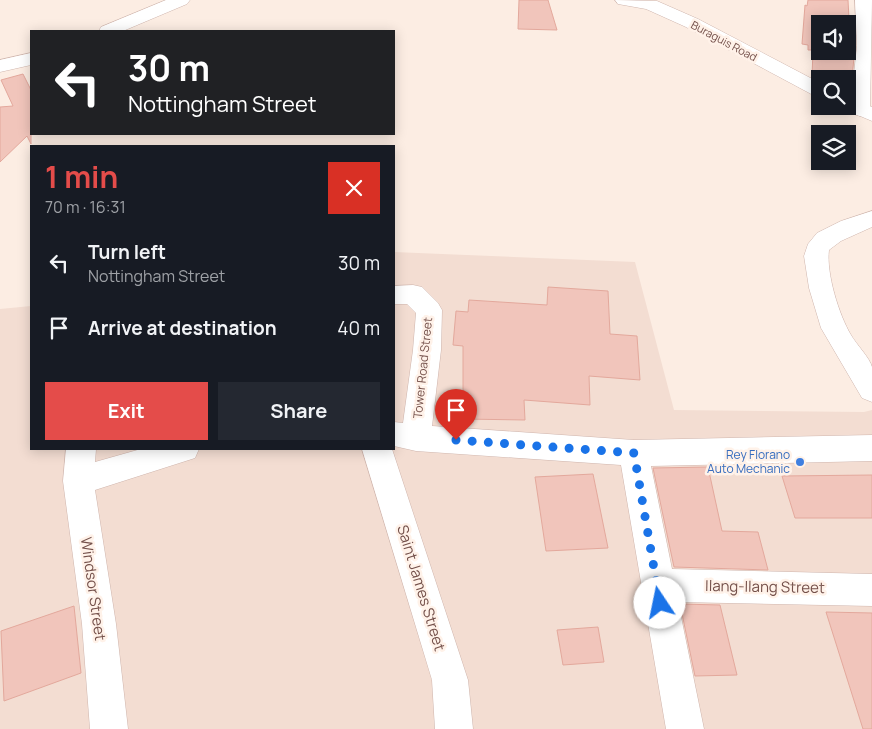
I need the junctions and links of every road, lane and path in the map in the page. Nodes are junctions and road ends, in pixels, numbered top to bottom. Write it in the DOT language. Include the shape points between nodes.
graph roads {
  1 [pos="181,0"];
  2 [pos="624,0"];
  3 [pos="864,0"];
  4 [pos="110,30"];
  5 [pos="869,47"];
  6 [pos="30,59"];
  7 [pos="0,66"];
  8 [pos="811,86"];
  9 [pos="860,110"];
  10 [pos="872,219"];
  11 [pos="395,295"];
  12 [pos="872,390"];
  13 [pos="405,436"];
  14 [pos="872,448"];
  15 [pos="81,450"];
  16 [pos="181,450"];
  17 [pos="376,450"];
  18 [pos="634,453"];
  19 [pos="78,481"];
  20 [pos="657,585"];
  21 [pos="872,590"];
  22 [pos="109,729"];
  23 [pos="454,729"];
  24 [pos="685,729"];
  1 -- 4 [label="street"];
  2 -- 8 [label="street, Buraguis Road" via="651,5 692,23"];
  3 -- 5 [label="street"];
  5 -- 9 [label="street"];
  6 -- 7 [label="street"];
  10 -- 12 [label="street" via="837,232 817,248 815,259 834,328"];
  11 -- 13 [label="street, Tower Road Street" via="413,294 429,310 427,350"];
  13 -- 18 [label="street"];
  14 -- 18 [label="street"];
  15 -- 19 [label="street, Windsor Street"];
  16 -- 19 [label="street"];
  17 -- 23 [label="street, Saint James Street" via="450,680"];
  18 -- 20 [label="street"];
  19 -- 22 [label="street, Windsor Street" via="99,624"];
  20 -- 21 [label="street, Ilang-Ilang Street"];
  20 -- 24 [label="street"];
}
